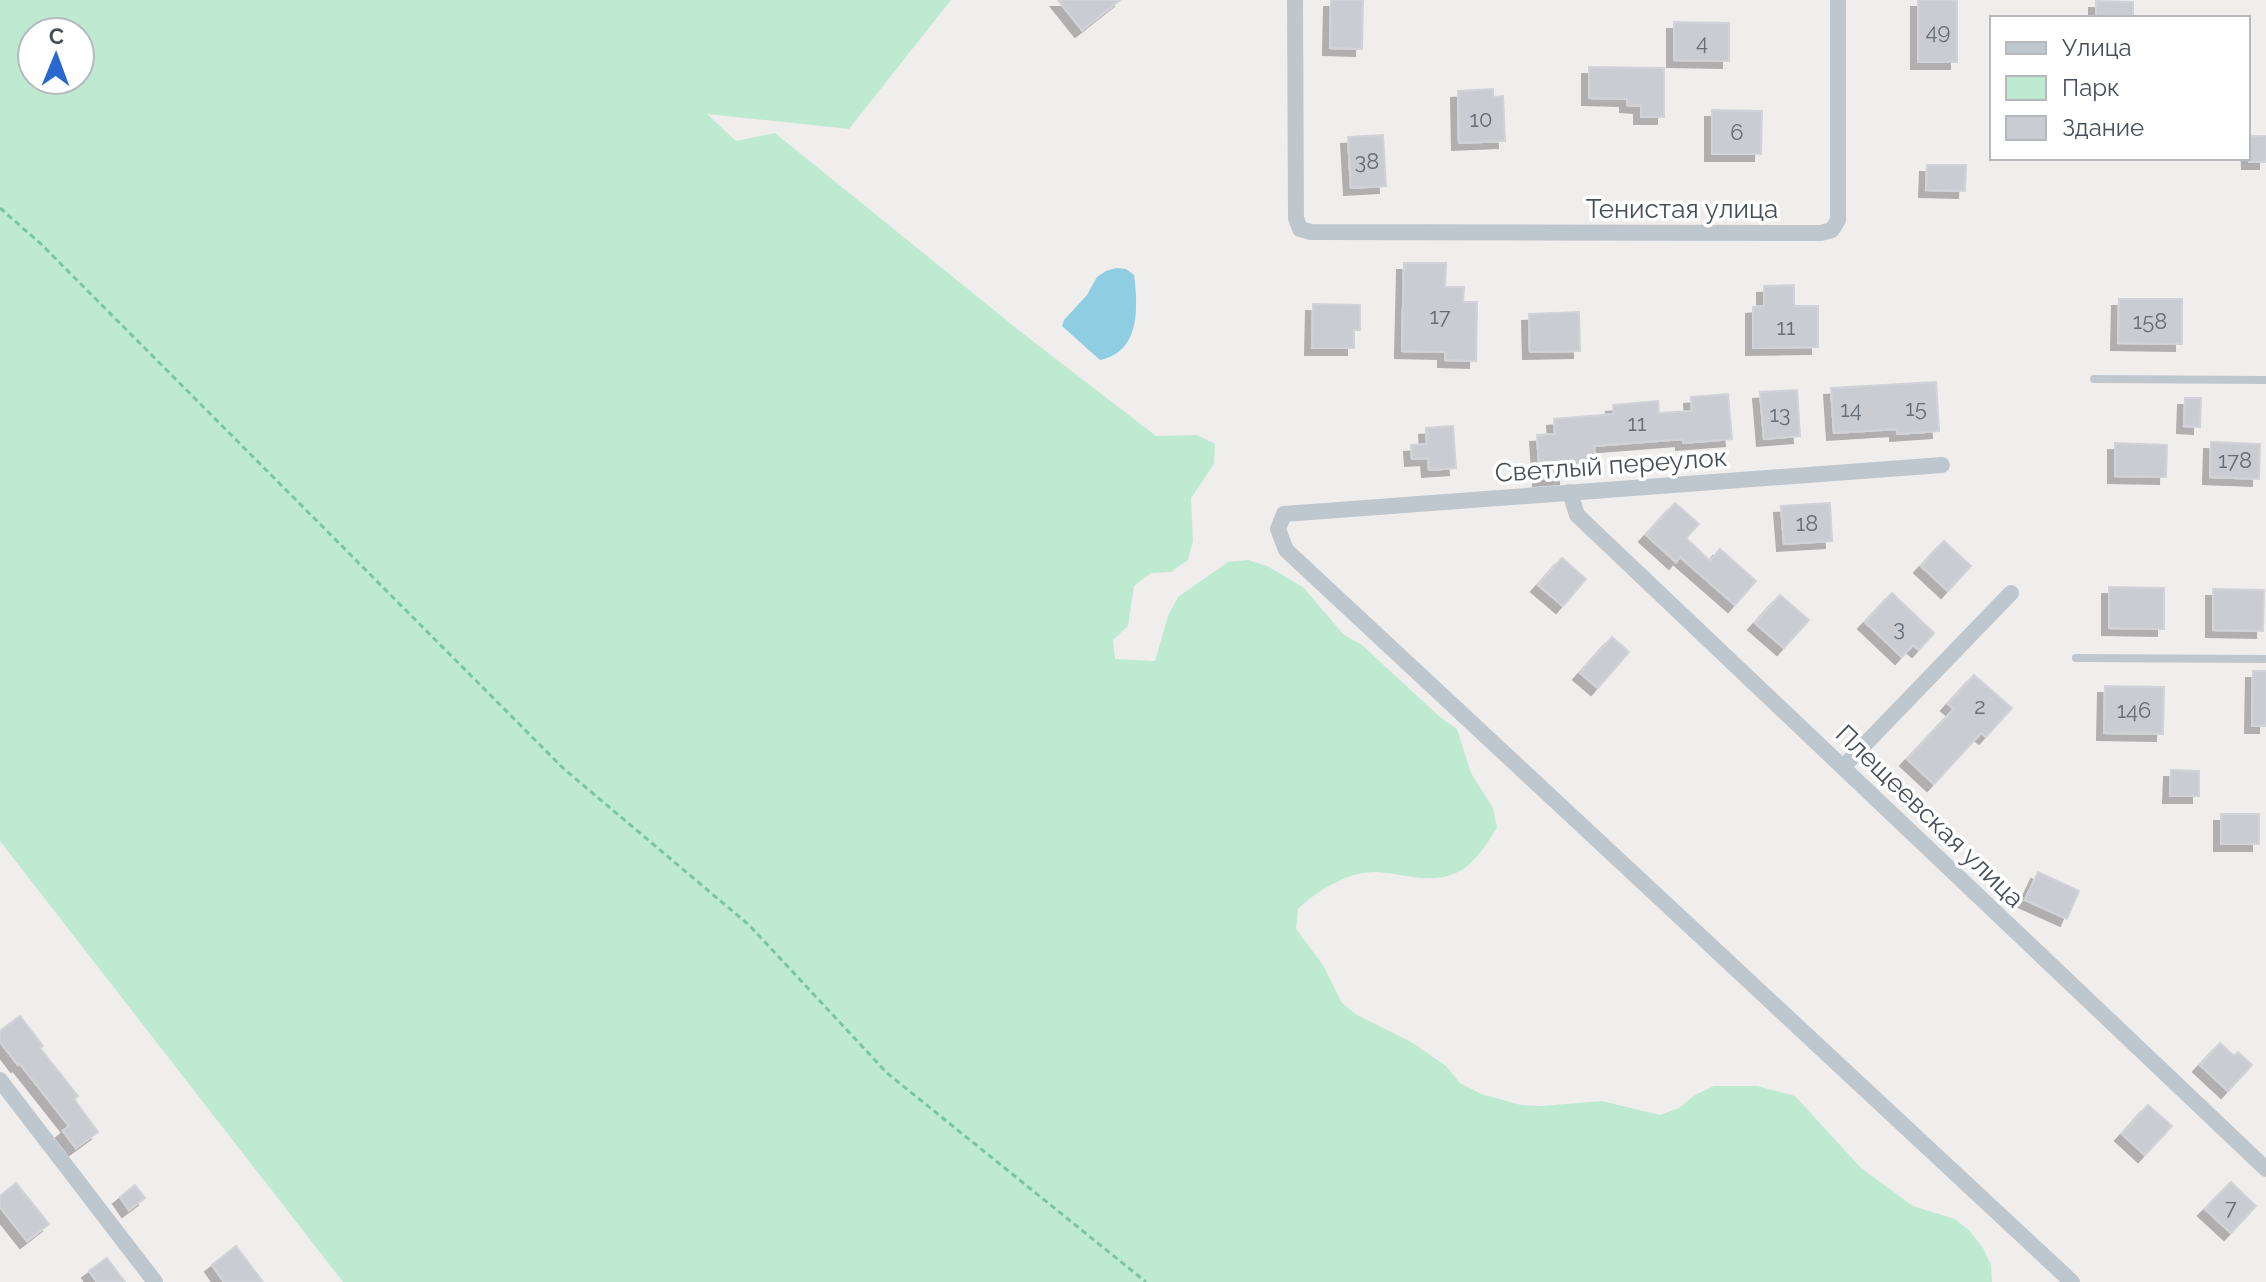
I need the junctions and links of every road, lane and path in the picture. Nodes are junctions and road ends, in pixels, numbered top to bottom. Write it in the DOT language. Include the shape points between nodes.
graph roads {
  1 [pos="1295,0"];
  2 [pos="1838,0"];
  3 [pos="0,208"];
  4 [pos="2094,379"];
  5 [pos="2266,380"];
  6 [pos="1942,465"];
  7 [pos="1570,492"];
  8 [pos="2011,593"];
  9 [pos="2076,658"];
  10 [pos="2266,659"];
  11 [pos="1843,767"];
  12 [pos="0,1080"];
  13 [pos="2266,1169"];
  14 [pos="155,1282"];
  15 [pos="1146,1282"];
  16 [pos="2072,1282"];
  1 -- 2 [label="street, Тенистая улица" via="1300,229 1821,233 1832,230 1838,220"];
  3 -- 15 [label="path" via="564,769 749,925 887,1073"];
  4 -- 5 [label="lane"];
  6 -- 7 [label="street, Светлый переулок"];
  7 -- 11 [label="street, Плещеевская улица" via="1577,515"];
  7 -- 16 [label="street, Светлый переулок" via="1284,514 1278,529 1286,550"];
  8 -- 11 [label="street"];
  9 -- 10 [label="lane"];
  11 -- 13 [label="street, Плещеевская улица"];
  12 -- 14 [label="street"];
}
